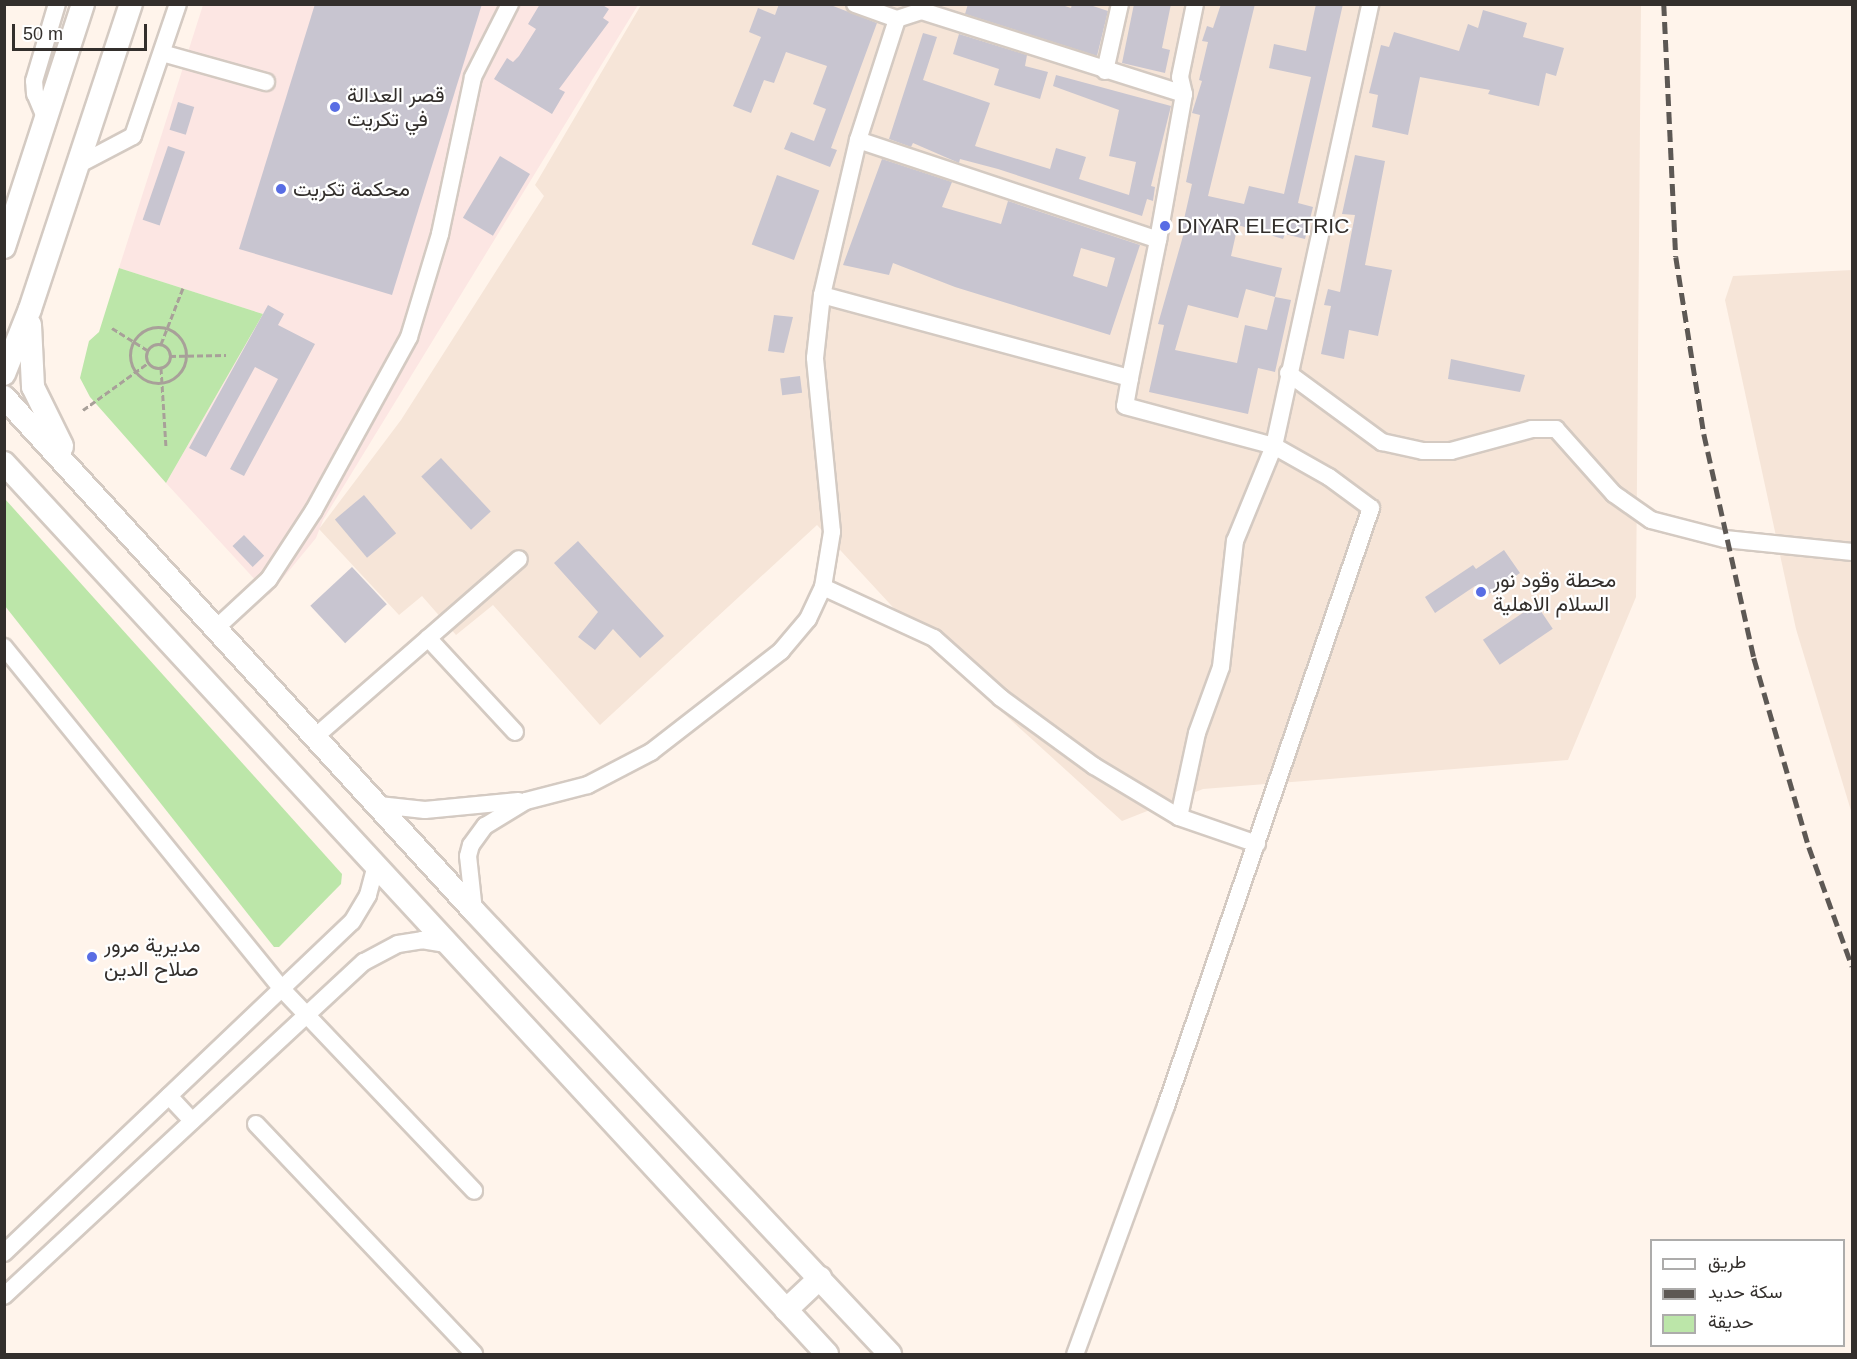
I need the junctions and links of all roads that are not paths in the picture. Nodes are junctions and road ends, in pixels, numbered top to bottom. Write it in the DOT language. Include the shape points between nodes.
graph roads {
  1 [pos="57,4"];
  2 [pos="83,4"];
  3 [pos="131,4"];
  4 [pos="178,4"];
  5 [pos="510,4"];
  6 [pos="855,4"];
  7 [pos="1120,4"];
  8 [pos="1195,4"];
  9 [pos="1370,4"];
  10 [pos="923,8"];
  11 [pos="897,19"];
  12 [pos="162,53"];
  13 [pos="1105,71"];
  14 [pos="266,82"];
  15 [pos="1184,94"];
  16 [pos="45,117"];
  17 [pos="858,140"];
  18 [pos="78,165"];
  19 [pos="6,239"];
  20 [pos="1158,240"];
  21 [pos="822,295"];
  22 [pos="30,309"];
  23 [pos="1288,373"];
  24 [pos="4,374"];
  25 [pos="1130,378"];
  26 [pos="4,397"];
  27 [pos="1274,446"];
  28 [pos="4,463"];
  29 [pos="88,489"];
  30 [pos="1852,552"];
  31 [pos="519,559"];
  32 [pos="823,587"];
  33 [pos="214,630"];
  34 [pos="428,638"];
  35 [pos="4,647"];
  36 [pos="515,732"];
  37 [pos="316,736"];
  38 [pos="526,801"];
  39 [pos="378,806"];
  40 [pos="1179,817"];
  41 [pos="1257,844"];
  42 [pos="376,865"];
  43 [pos="474,911"];
  44 [pos="445,944"];
  45 [pos="281,988"];
  46 [pos="304,1015"];
  47 [pos="169,1096"];
  48 [pos="192,1121"];
  49 [pos="256,1124"];
  50 [pos="474,1191"];
  51 [pos="4,1253"];
  52 [pos="819,1278"];
  53 [pos="4,1296"];
  54 [pos="786,1310"];
  55 [pos="474,1354"];
  56 [pos="826,1354"];
  57 [pos="890,1354"];
  58 [pos="1075,1354"];
  1 -- 16 [label="street" via="34,81 34,94"];
  2 -- 16 [label="main road"];
  3 -- 18 [label="main road"];
  4 -- 12 [label="street"];
  5 -- 33 [label="street" via="473,77 440,234 409,337 314,510 269,579"];
  6 -- 11 [label="street"];
  7 -- 13 [label="street"];
  8 -- 15 [label="street" via="1180,78"];
  9 -- 23 [label="street"];
  10 -- 11 [label="street"];
  10 -- 13 [label="street"];
  11 -- 17 [label="street"];
  12 -- 14 [label="street"];
  12 -- 18 [label="street" via="133,136"];
  13 -- 15 [label="street"];
  15 -- 20 [label="street"];
  16 -- 19 [label="main road"];
  17 -- 20 [label="street"];
  17 -- 21 [label="street"];
  18 -- 22 [label="main road"];
  20 -- 25 [label="street"];
  21 -- 25 [label="street"];
  21 -- 32 [label="street" via="815,358 832,532"];
  22 -- 24 [label="main road"];
  22 -- 29 [label="main road" via="33,387 48,422"];
  23 -- 27 [label="street"];
  23 -- 30 [label="street" via="1382,442 1423,451 1451,451 1532,429 1556,429 1614,494 1651,520 1725,539"];
  25 -- 27 [label="street" via="1125,406"];
  26 -- 29 [label="main road"];
  27 -- 40 [label="street" via="1235,541 1221,667 1197,733"];
  27 -- 41 [label="street" via="1329,477 1371,508"];
  28 -- 42 [label="main road"];
  29 -- 33 [label="main road"];
  31 -- 34 [label="street"];
  32 -- 38 [label="street" via="808,619 781,651 651,752 588,785"];
  32 -- 40 [label="street" via="934,638 1001,698 1094,766"];
  33 -- 37 [label="main road"];
  34 -- 36 [label="street"];
  34 -- 37 [label="street"];
  35 -- 45 [label="street"];
  37 -- 39 [label="main road"];
  38 -- 39 [label="street" via="425,810"];
  38 -- 43 [label="street" via="485,826 471,844 468,868"];
  39 -- 43 [label="main road"];
  40 -- 41 [label="street"];
  41 -- 58 [label="street"];
  42 -- 44 [label="main road"];
  42 -- 45 [label="street" via="368,896 356,915"];
  43 -- 52 [label="main road"];
  44 -- 46 [label="street" via="410,941 386,948"];
  44 -- 54 [label="main road"];
  45 -- 46 [label="street"];
  45 -- 47 [label="street"];
  46 -- 48 [label="street"];
  46 -- 50 [label="street"];
  47 -- 48 [label="street"];
  47 -- 51 [label="street"];
  48 -- 53 [label="street"];
  49 -- 55 [label="street"];
  52 -- 54 [label="main road"];
  52 -- 57 [label="main road"];
  54 -- 56 [label="main road"];
}
